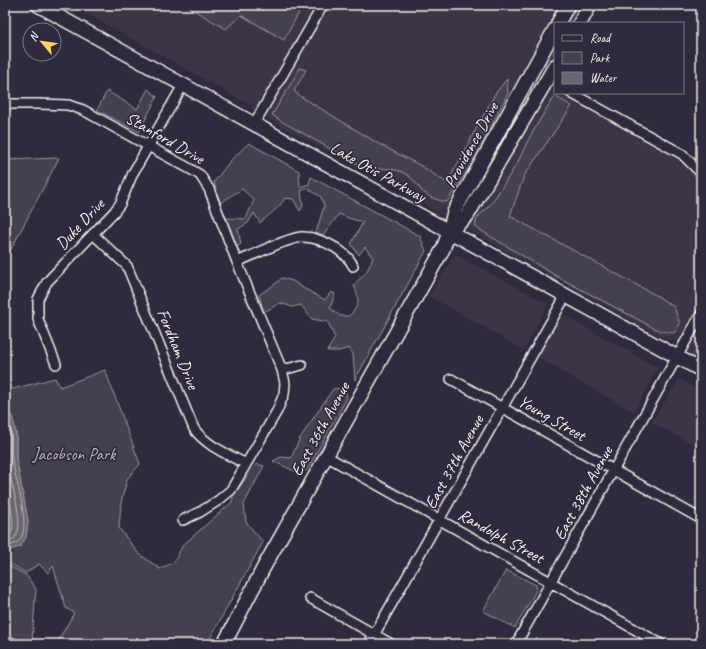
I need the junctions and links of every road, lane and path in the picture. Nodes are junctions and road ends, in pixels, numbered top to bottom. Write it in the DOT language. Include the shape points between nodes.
graph roads {
  1 [pos="38,5"];
  2 [pos="323,5"];
  3 [pos="568,5"];
  4 [pos="590,5"];
  5 [pos="559,22"];
  6 [pos="581,22"];
  7 [pos="553,32"];
  8 [pos="554,70"];
  9 [pos="551,82"];
  10 [pos="183,85"];
  11 [pos="573,94"];
  12 [pos="5,104"];
  13 [pos="254,124"];
  14 [pos="149,146"];
  15 [pos="701,173"];
  16 [pos="449,232"];
  17 [pos="93,234"];
  18 [pos="237,262"];
  19 [pos="353,266"];
  20 [pos="566,295"];
  21 [pos="701,314"];
  22 [pos="677,357"];
  23 [pos="56,364"];
  24 [pos="302,365"];
  25 [pos="282,370"];
  26 [pos="701,370"];
  27 [pos="451,379"];
  28 [pos="502,408"];
  29 [pos="326,456"];
  30 [pos="246,464"];
  31 [pos="613,471"];
  32 [pos="183,520"];
  33 [pos="439,520"];
  34 [pos="701,520"];
  35 [pos="551,582"];
  36 [pos="310,598"];
  37 [pos="374,635"];
  38 [pos="5,639"];
  39 [pos="13,644"];
  40 [pos="224,644"];
  41 [pos="369,644"];
  42 [pos="391,644"];
  43 [pos="516,644"];
  44 [pos="661,644"];
  1 -- 10 [label="main road, Lake Otis Parkway"];
  2 -- 13 [label="street"];
  3 -- 5 [label="main road"];
  4 -- 6 [label="main road"];
  7 -- 9 [label="main road" via="541,68 542,75"];
  7 -- 16 [label="main road, Providence Drive" via="454,212"];
  8 -- 9 [label="main road, Providence Drive"];
  9 -- 16 [label="main road, Providence Drive" via="467,216"];
  10 -- 13 [label="main road, Lake Otis Parkway"];
  10 -- 14 [label="street, Duke Drive"];
  11 -- 15 [label="street" via="682,154"];
  12 -- 14 [label="street, Stanford Drive" via="68,105 84,110"];
  13 -- 16 [label="main road, Lake Otis Parkway"];
  14 -- 17 [label="street, Duke Drive" via="120,204"];
  14 -- 18 [label="street, Stanford Drive" via="200,175"];
  16 -- 20 [label="main road, Lake Otis Parkway"];
  16 -- 29 [label="main road, East 36th Avenue" via="443,249"];
  17 -- 23 [label="street, Duke Drive" via="47,282 38,299 38,319"];
  17 -- 30 [label="street, Fordham Drive" via="127,266 194,429 211,445"];
  18 -- 19 [label="street" via="288,241 309,237 338,249 346,255"];
  18 -- 25 [label="street, Stanford Drive"];
  20 -- 22 [label="main road, Lake Otis Parkway"];
  20 -- 28 [label="street, East 37th Avenue"];
  21 -- 22 [label="street, East 38th Avenue"];
  22 -- 26 [label="main road, Lake Otis Parkway"];
  22 -- 31 [label="street, East 38th Avenue"];
  24 -- 25 [label="street"];
  25 -- 30 [label="street, Stanford Drive" via="284,394"];
  27 -- 28 [label="street, Young Street"];
  28 -- 31 [label="street, Young Street"];
  28 -- 33 [label="street, East 37th Avenue"];
  29 -- 33 [label="street, Randolph Street"];
  29 -- 40 [label="main road, East 36th Avenue"];
  30 -- 32 [label="street, Stanford Drive" via="231,490 200,512"];
  31 -- 34 [label="street, Young Street"];
  31 -- 35 [label="street, East 38th Avenue"];
  33 -- 35 [label="street, Randolph Street"];
  33 -- 37 [label="street, East 37th Avenue"];
  35 -- 43 [label="street, East 38th Avenue"];
  35 -- 44 [label="street, Randolph Street"];
  36 -- 37 [label="street"];
  37 -- 41 [label="street, East 37th Avenue"];
  37 -- 42 [label="street"];
  38 -- 39 [label="street"];
}
